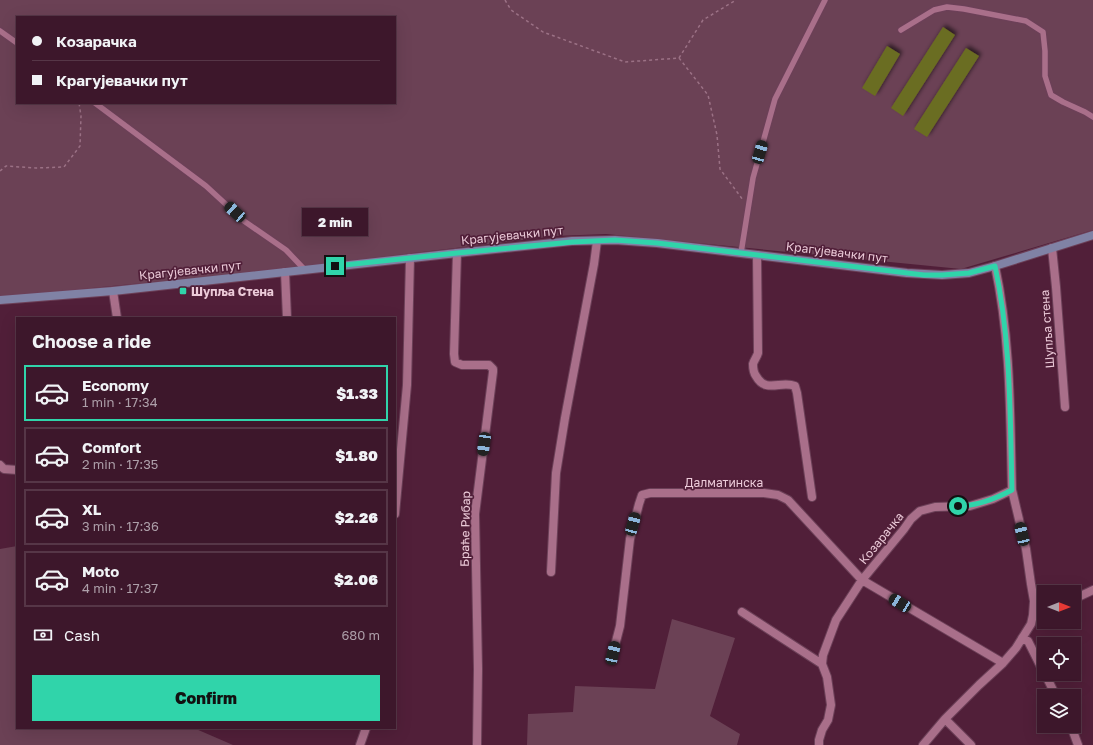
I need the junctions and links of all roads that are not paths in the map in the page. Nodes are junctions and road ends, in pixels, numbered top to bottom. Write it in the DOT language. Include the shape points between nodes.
graph roads {
  1 [pos="825,0"];
  2 [pos="901,30"];
  3 [pos="0,31"];
  4 [pos="16,42"];
  5 [pos="96,104"];
  6 [pos="1093,117"];
  7 [pos="1093,235"];
  8 [pos="597,241"];
  9 [pos="1052,248"];
  10 [pos="457,253"];
  11 [pos="741,253"];
  12 [pos="757,254"];
  13 [pos="410,258"];
  14 [pos="995,266"];
  15 [pos="305,270"];
  16 [pos="285,272"];
  17 [pos="113,291"];
  18 [pos="0,300"];
  19 [pos="117,317"];
  20 [pos="287,317"];
  21 [pos="1065,407"];
  22 [pos="0,465"];
  23 [pos="16,470"];
  24 [pos="1012,490"];
  25 [pos="812,497"];
  26 [pos="396,503"];
  27 [pos="551,572"];
  28 [pos="862,580"];
  29 [pos="1093,590"];
  30 [pos="1081,596"];
  31 [pos="742,612"];
  32 [pos="1033,615"];
  33 [pos="1037,615"];
  34 [pos="1022,638"];
  35 [pos="613,653"];
  36 [pos="1037,659"];
  37 [pos="1003,663"];
  38 [pos="822,664"];
  39 [pos="945,719"];
  40 [pos="366,729"];
  41 [pos="1074,733"];
  42 [pos="360,745"];
  43 [pos="477,745"];
  44 [pos="819,745"];
  45 [pos="923,745"];
  46 [pos="971,745"];
  47 [pos="1078,745"];
  1 -- 11 [label="lane" via="775,99 753,178"];
  2 -- 6 [label="lane" via="934,10 947,7 1026,21 1043,32 1045,76 1051,95"];
  3 -- 4 [label="lane"];
  5 -- 15 [label="lane" via="206,186 244,221 286,250"];
  7 -- 9 [label="main road, Крагујевачки пут"];
  8 -- 10 [label="main road, Крагујевачки пут"];
  8 -- 11 [label="main road, Крагујевачки пут" via="657,243"];
  8 -- 27 [label="street" via="556,473"];
  9 -- 14 [label="main road, Крагујевачки пут"];
  9 -- 21 [label="street, Шупља стена"];
  10 -- 13 [label="main road, Крагујевачки пут"];
  10 -- 43 [label="street, Браће Рибар" via="455,362 462,365 490,365 493,369 475,514"];
  11 -- 12 [label="main road, Крагујевачки пут"];
  12 -- 14 [label="main road, Крагујевачки пут" via="924,275 969,273"];
  12 -- 25 [label="street" via="758,353 754,362 754,373 765,385 795,386"];
  13 -- 15 [label="main road, Крагујевачки пут"];
  13 -- 26 [label="street" via="407,385"];
  14 -- 24 [label="street" via="1003,308 1008,366"];
  15 -- 16 [label="main road, Крагујевачки пут"];
  16 -- 17 [label="main road, Крагујевачки пут"];
  16 -- 20 [label="street"];
  17 -- 18 [label="main road, Крагујевачки пут"];
  17 -- 19 [label="street"];
  22 -- 23 [label="street" via="4,469"];
  24 -- 28 [label="street, Козарачка" via="993,500 970,506 935,506 920,511"];
  24 -- 32 [label="street" via="1026,548 1034,601"];
  28 -- 35 [label="street, Далматинска" via="793,505 778,495 645,494 640,499 630,539 620,626"];
  28 -- 37 [label="street, Далматинска"];
  28 -- 38 [label="street, Козарачка" via="836,620"];
  29 -- 30 [label="street"];
  31 -- 38 [label="street"];
  32 -- 33 [label="street"];
  32 -- 34 [label="street" via="1031,624"];
  34 -- 36 [label="street" via="1028,641"];
  34 -- 37 [label="street"];
  37 -- 39 [label="street"];
  38 -- 44 [label="street" via="831,705"];
  39 -- 45 [label="street"];
  39 -- 46 [label="street"];
  40 -- 42 [label="street"];
  41 -- 47 [label="street"];
}
